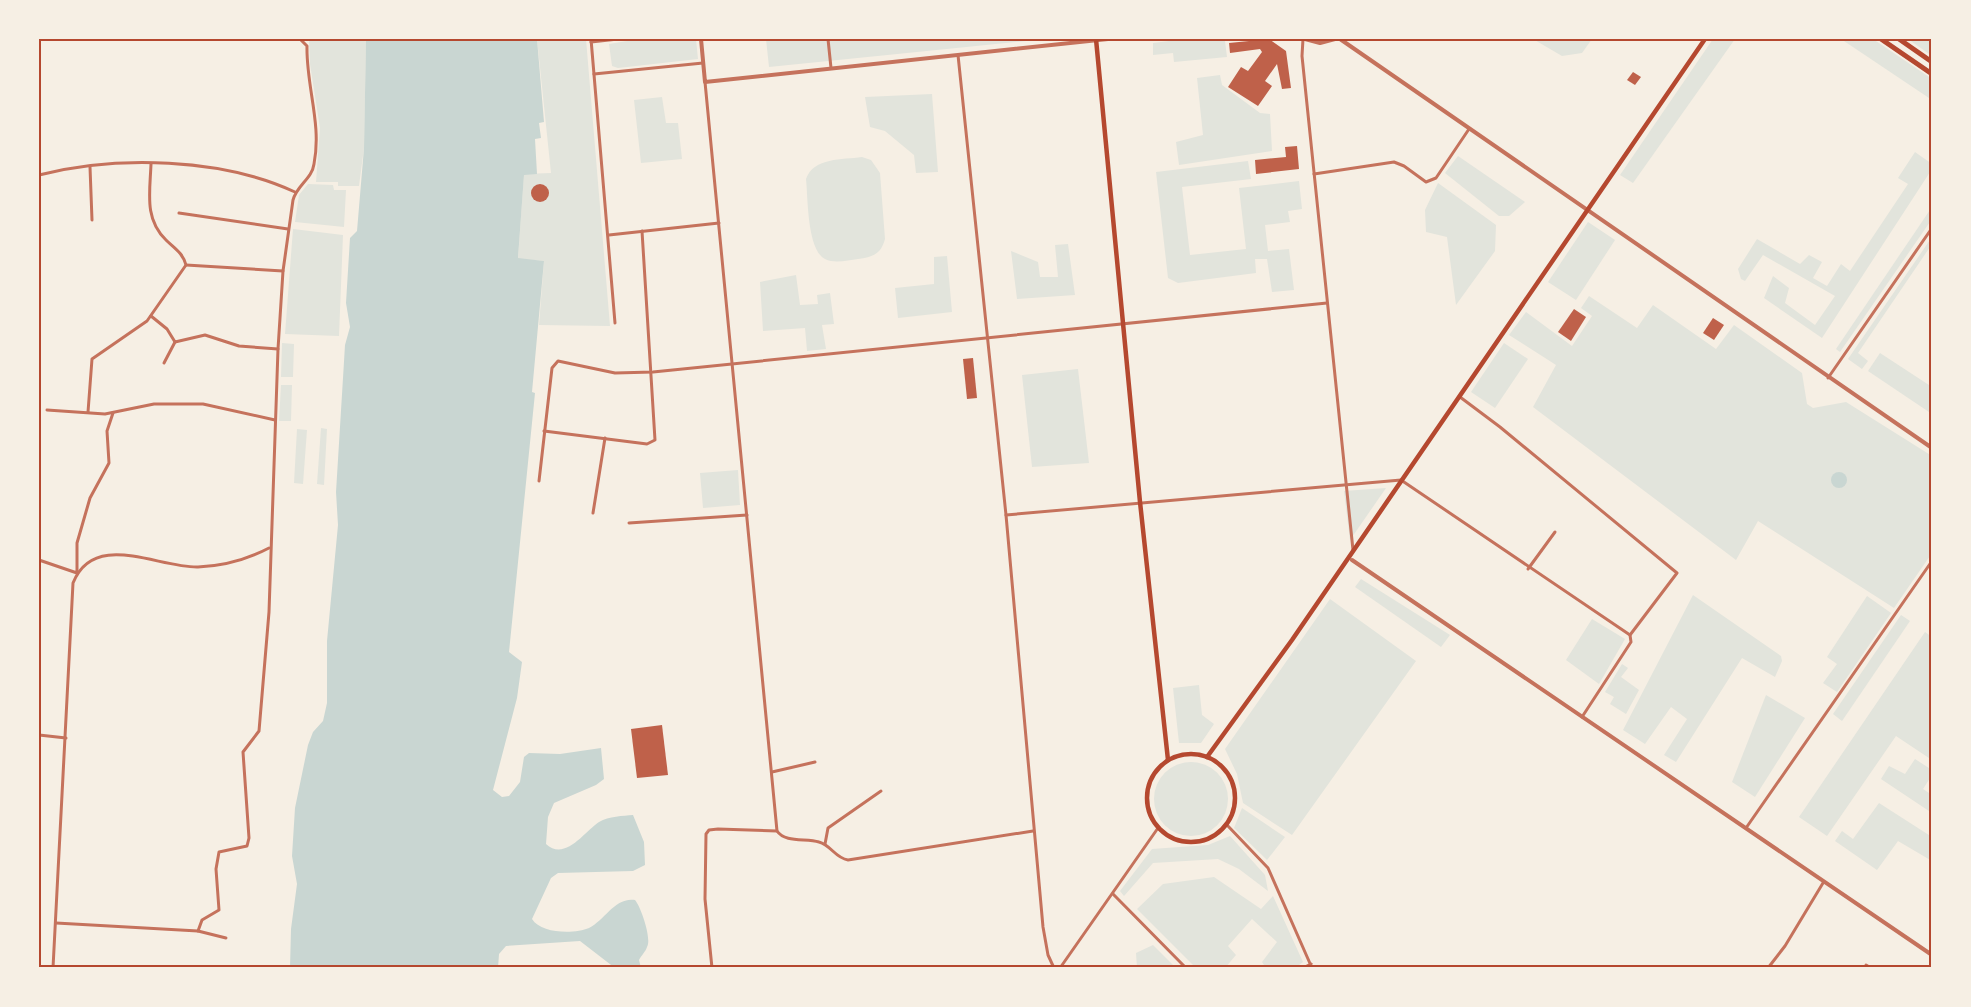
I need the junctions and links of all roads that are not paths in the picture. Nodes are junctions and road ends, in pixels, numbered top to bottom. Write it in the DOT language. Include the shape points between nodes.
graph roads {
  1 [pos="300,39"];
  2 [pos="618,39"];
  3 [pos="701,39"];
  4 [pos="828,39"];
  5 [pos="1108,39"];
  6 [pos="1304,39"];
  7 [pos="1335,39"];
  8 [pos="1340,39"];
  9 [pos="1705,39"];
  10 [pos="1881,39"];
  11 [pos="1899,39"];
  12 [pos="1096,40"];
  13 [pos="591,41"];
  14 [pos="958,55"];
  15 [pos="1932,62"];
  16 [pos="703,63"];
  17 [pos="831,68"];
  18 [pos="594,74"];
  19 [pos="1932,74"];
  20 [pos="705,82"];
  21 [pos="1468,129"];
  22 [pos="151,164"];
  23 [pos="90,166"];
  24 [pos="1314,174"];
  25 [pos="39,175"];
  26 [pos="295,192"];
  27 [pos="1587,211"];
  28 [pos="179,213"];
  29 [pos="92,220"];
  30 [pos="718,223"];
  31 [pos="1932,228"];
  32 [pos="288,229"];
  33 [pos="642,231"];
  34 [pos="609,235"];
  35 [pos="186,265"];
  36 [pos="283,271"];
  37 [pos="1327,303"];
  38 [pos="151,316"];
  39 [pos="615,323"];
  40 [pos="1123,325"];
  41 [pos="988,339"];
  42 [pos="175,342"];
  43 [pos="278,349"];
  44 [pos="164,363"];
  45 [pos="733,365"];
  46 [pos="653,372"];
  47 [pos="1828,378"];
  48 [pos="1460,397"];
  49 [pos="47,410"];
  50 [pos="88,412"];
  51 [pos="113,413"];
  52 [pos="274,420"];
  53 [pos="544,431"];
  54 [pos="605,438"];
  55 [pos="1932,448"];
  56 [pos="1401,480"];
  57 [pos="539,481"];
  58 [pos="1347,484"];
  59 [pos="1140,502"];
  60 [pos="593,513"];
  61 [pos="747,515"];
  62 [pos="1006,515"];
  63 [pos="629,524"];
  64 [pos="1555,532"];
  65 [pos="269,548"];
  66 [pos="1353,550"];
  67 [pos="39,560"];
  68 [pos="1352,560"];
  69 [pos="1932,561"];
  70 [pos="1528,569"];
  71 [pos="77,573"];
  72 [pos="1630,635"];
  73 [pos="1581,718"];
  74 [pos="39,735"];
  75 [pos="66,738"];
  76 [pos="1207,757"];
  77 [pos="1168,760"];
  78 [pos="815,762"];
  79 [pos="772,772"];
  80 [pos="880,791"];
  81 [pos="1227,825"];
  82 [pos="1158,828"];
  83 [pos="1745,829"];
  84 [pos="777,831"];
  85 [pos="1034,831"];
  86 [pos="825,844"];
  87 [pos="1823,883"];
  88 [pos="1113,894"];
  89 [pos="56,923"];
  90 [pos="198,931"];
  91 [pos="226,938"];
  92 [pos="1932,955"];
  93 [pos="1866,965"];
  94 [pos="1311,966"];
  95 [pos="53,968"];
  96 [pos="711,968"];
  97 [pos="1054,968"];
  98 [pos="1060,968"];
  99 [pos="1186,968"];
  100 [pos="1303,968"];
  101 [pos="1768,968"];
  102 [pos="1871,968"];
  1 -- 26 [label="street" via="307,46 316,140 313,171"];
  2 -- 13 [label="street"];
  3 -- 16 [label="street"];
  4 -- 17 [label="street"];
  5 -- 12 [label="street"];
  6 -- 7 [label="street" via="1320,43"];
  6 -- 24 [label="street" via="1302,56"];
  8 -- 21 [label="street"];
  9 -- 27 [label="main road"];
  10 -- 19 [label="main road"];
  11 -- 15 [label="main road"];
  12 -- 14 [label="street"];
  12 -- 40 [label="main road"];
  13 -- 18 [label="street"];
  14 -- 17 [label="street"];
  14 -- 41 [label="street"];
  16 -- 18 [label="street"];
  16 -- 20 [label="street"];
  17 -- 20 [label="street"];
  18 -- 34 [label="street"];
  20 -- 30 [label="street"];
  21 -- 24 [label="street" via="1430,182 1394,162"];
  21 -- 27 [label="street"];
  22 -- 23 [label="street"];
  22 -- 26 [label="street" via="212,166 268,180"];
  22 -- 35 [label="street" via="151,217"];
  23 -- 25 [label="street"];
  23 -- 29 [label="street"];
  24 -- 37 [label="street"];
  26 -- 32 [label="street"];
  27 -- 47 [label="street"];
  27 -- 48 [label="main road"];
  28 -- 32 [label="street"];
  30 -- 33 [label="street"];
  30 -- 45 [label="street"];
  31 -- 47 [label="street"];
  32 -- 36 [label="street"];
  33 -- 34 [label="street"];
  33 -- 46 [label="street"];
  34 -- 39 [label="street"];
  35 -- 36 [label="street"];
  35 -- 38 [label="street"];
  36 -- 43 [label="street"];
  37 -- 40 [label="street"];
  37 -- 58 [label="street"];
  38 -- 42 [label="street"];
  38 -- 50 [label="street" via="92,359"];
  40 -- 41 [label="street"];
  40 -- 59 [label="main road"];
  41 -- 45 [label="street"];
  41 -- 62 [label="street"];
  42 -- 43 [label="street" via="205,335 239,346"];
  42 -- 44 [label="street"];
  43 -- 52 [label="street"];
  45 -- 46 [label="street"];
  45 -- 61 [label="street"];
  46 -- 53 [label="street" via="615,373 555,363"];
  46 -- 54 [label="street" via="656,440 648,444"];
  47 -- 55 [label="street"];
  48 -- 56 [label="main road"];
  48 -- 72 [label="street" via="1677,573"];
  49 -- 50 [label="street"];
  50 -- 51 [label="street"];
  51 -- 52 [label="street" via="154,404 203,404"];
  51 -- 71 [label="street" via="107,431 109,462 90,498 77,543"];
  52 -- 65 [label="street"];
  53 -- 54 [label="street"];
  53 -- 57 [label="street"];
  54 -- 60 [label="street"];
  56 -- 58 [label="street"];
  56 -- 66 [label="main road"];
  56 -- 70 [label="street"];
  58 -- 59 [label="street"];
  58 -- 66 [label="street"];
  59 -- 62 [label="street"];
  59 -- 77 [label="main road"];
  61 -- 63 [label="street"];
  61 -- 79 [label="street"];
  62 -- 85 [label="street"];
  64 -- 70 [label="street"];
  65 -- 71 [label="street" via="238,561 199,567 102,555"];
  65 -- 90 [label="street" via="269,612 259,731 243,752 249,838 242,849 219,852 219,910 202,920"];
  66 -- 76 [label="main road"];
  67 -- 71 [label="street"];
  68 -- 73 [label="street"];
  69 -- 83 [label="street"];
  70 -- 72 [label="street"];
  71 -- 75 [label="street" via="73,583"];
  72 -- 73 [label="street" via="1631,642"];
  73 -- 83 [label="street"];
  74 -- 75 [label="street"];
  75 -- 89 [label="street"];
  76 -- 77 [label="main road" via="1191,754"];
  76 -- 81 [label="main road" via="1226,770 1233,783 1234,812"];
  77 -- 82 [label="main road" via="1151,779 1147,796 1149,813"];
  78 -- 79 [label="street"];
  79 -- 84 [label="street"];
  80 -- 86 [label="street" via="828,828"];
  81 -- 82 [label="main road" via="1197,843 1180,842"];
  81 -- 94 [label="street" via="1268,868"];
  82 -- 88 [label="street"];
  83 -- 87 [label="street"];
  84 -- 86 [label="street" via="784,837"];
  84 -- 96 [label="street" via="717,829 706,834 705,899"];
  85 -- 86 [label="street" via="848,860"];
  85 -- 97 [label="street" via="1046,950"];
  87 -- 92 [label="street"];
  87 -- 101 [label="street"];
  88 -- 98 [label="street"];
  88 -- 99 [label="street"];
  89 -- 90 [label="street"];
  89 -- 95 [label="street"];
  90 -- 91 [label="street"];
  93 -- 102 [label="street"];
  94 -- 100 [label="street"];
}
